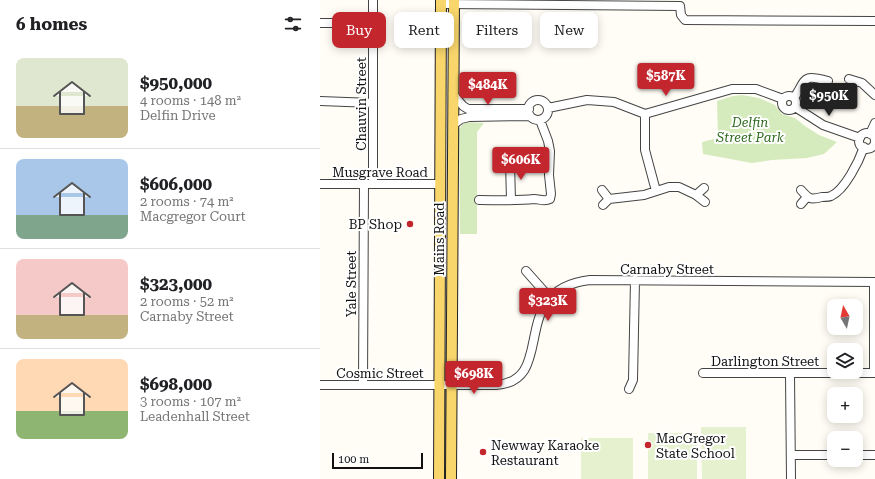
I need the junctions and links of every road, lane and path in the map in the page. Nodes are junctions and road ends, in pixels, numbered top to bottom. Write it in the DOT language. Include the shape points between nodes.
graph roads {
  1 [pos="373,0"];
  2 [pos="441,2"];
  3 [pos="454,2"];
  4 [pos="680,3"];
  5 [pos="373,12"];
  6 [pos="320,22"];
  7 [pos="332,22"];
  8 [pos="875,22"];
  9 [pos="373,48"];
  10 [pos="849,79"];
  11 [pos="828,81"];
  12 [pos="453,94"];
  13 [pos="875,96"];
  14 [pos="794,98"];
  15 [pos="783,99"];
  16 [pos="320,102"];
  17 [pos="373,103"];
  18 [pos="795,107"];
  19 [pos="548,108"];
  20 [pos="530,112"];
  21 [pos="645,114"];
  22 [pos="540,120"];
  23 [pos="875,123"];
  24 [pos="453,125"];
  25 [pos="870,134"];
  26 [pos="860,138"];
  27 [pos="875,142"];
  28 [pos="864,147"];
  29 [pos="510,163"];
  30 [pos="320,184"];
  31 [pos="364,184"];
  32 [pos="373,184"];
  33 [pos="440,184"];
  34 [pos="704,188"];
  35 [pos="602,190"];
  36 [pos="801,190"];
  37 [pos="656,191"];
  38 [pos="696,195"];
  39 [pos="511,196"];
  40 [pos="807,197"];
  41 [pos="609,198"];
  42 [pos="479,200"];
  43 [pos="705,202"];
  44 [pos="801,204"];
  45 [pos="603,205"];
  46 [pos="526,271"];
  47 [pos="635,280"];
  48 [pos="874,282"];
  49 [pos="550,298"];
  50 [pos="703,373"];
  51 [pos="874,373"];
  52 [pos="790,374"];
  53 [pos="320,385"];
  54 [pos="363,385"];
  55 [pos="439,385"];
  56 [pos="452,385"];
  57 [pos="629,388"];
  58 [pos="791,455"];
  59 [pos="827,455"];
  60 [pos="863,455"];
  61 [pos="875,455"];
  62 [pos="439,479"];
  63 [pos="451,479"];
  64 [pos="791,479"];
  1 -- 5 [label="street, Chauvin Street"];
  2 -- 3 [label="street"];
  2 -- 33 [label="main road, Mains Road"];
  3 -- 4 [label="street"];
  3 -- 12 [label="main road, Mains Road"];
  4 -- 8 [label="street" via="681,15 685,20"];
  6 -- 7 [label="street"];
  9 -- 17 [label="street, Chauvin Street"];
  10 -- 13 [label="street" via="862,83"];
  11 -- 14 [label="street" via="817,78 804,80"];
  12 -- 20 [label="street" via="468,109"];
  12 -- 24 [label="main road, Mains Road"];
  14 -- 15 [label="street" via="788,96"];
  14 -- 18 [label="street"];
  15 -- 18 [label="street" via="784,108 791,110"];
  15 -- 21 [label="street" via="756,89 732,89"];
  16 -- 17 [label="street"];
  17 -- 32 [label="street, Chauvin Street"];
  18 -- 26 [label="street" via="823,125"];
  19 -- 20 [label="street" via="538,101 532,103"];
  19 -- 21 [label="street" via="587,100 614,102"];
  19 -- 22 [label="street" via="547,115"];
  20 -- 22 [label="street" via="533,118"];
  20 -- 24 [label="street" via="469,117"];
  21 -- 37 [label="street" via="645,150"];
  22 -- 39 [label="street" via="550,152 550,199 521,200"];
  23 -- 25 [label="street"];
  24 -- 56 [label="main road, Mains Road"];
  25 -- 26 [label="street" via="865,133"];
  25 -- 27 [label="street"];
  26 -- 28 [label="street"];
  27 -- 28 [label="street" via="870,147"];
  28 -- 40 [label="street" via="842,187 832,196 813,199"];
  29 -- 39 [label="street"];
  30 -- 31 [label="street, Musgrave Road"];
  31 -- 32 [label="street, Musgrave Road"];
  31 -- 54 [label="street, Yale Street"];
  32 -- 33 [label="street, Musgrave Road"];
  33 -- 55 [label="main road, Mains Road"];
  34 -- 38 [label="street"];
  35 -- 41 [label="street"];
  36 -- 40 [label="street"];
  37 -- 38 [label="street" via="679,186"];
  37 -- 41 [label="street" via="644,195"];
  38 -- 43 [label="street"];
  39 -- 42 [label="street"];
  40 -- 44 [label="street"];
  41 -- 45 [label="street"];
  46 -- 49 [label="street"];
  47 -- 48 [label="street, Carnaby Street"];
  47 -- 49 [label="street, Carnaby Street" via="581,281 563,288"];
  47 -- 57 [label="street" via="633,380"];
  48 -- 51 [label="street"];
  49 -- 56 [label="street, Carnaby Street" via="537,322 529,363 519,377 500,385"];
  50 -- 52 [label="street, Darlington Street"];
  51 -- 52 [label="street, Darlington Street"];
  52 -- 58 [label="street"];
  53 -- 54 [label="street, Cosmic Street"];
  54 -- 55 [label="street, Cosmic Street"];
  55 -- 56 [label="street"];
  55 -- 62 [label="main road, Mains Road"];
  56 -- 63 [label="main road, Mains Road"];
  58 -- 59 [label="street"];
  58 -- 64 [label="street"];
  60 -- 61 [label="street"];
}
